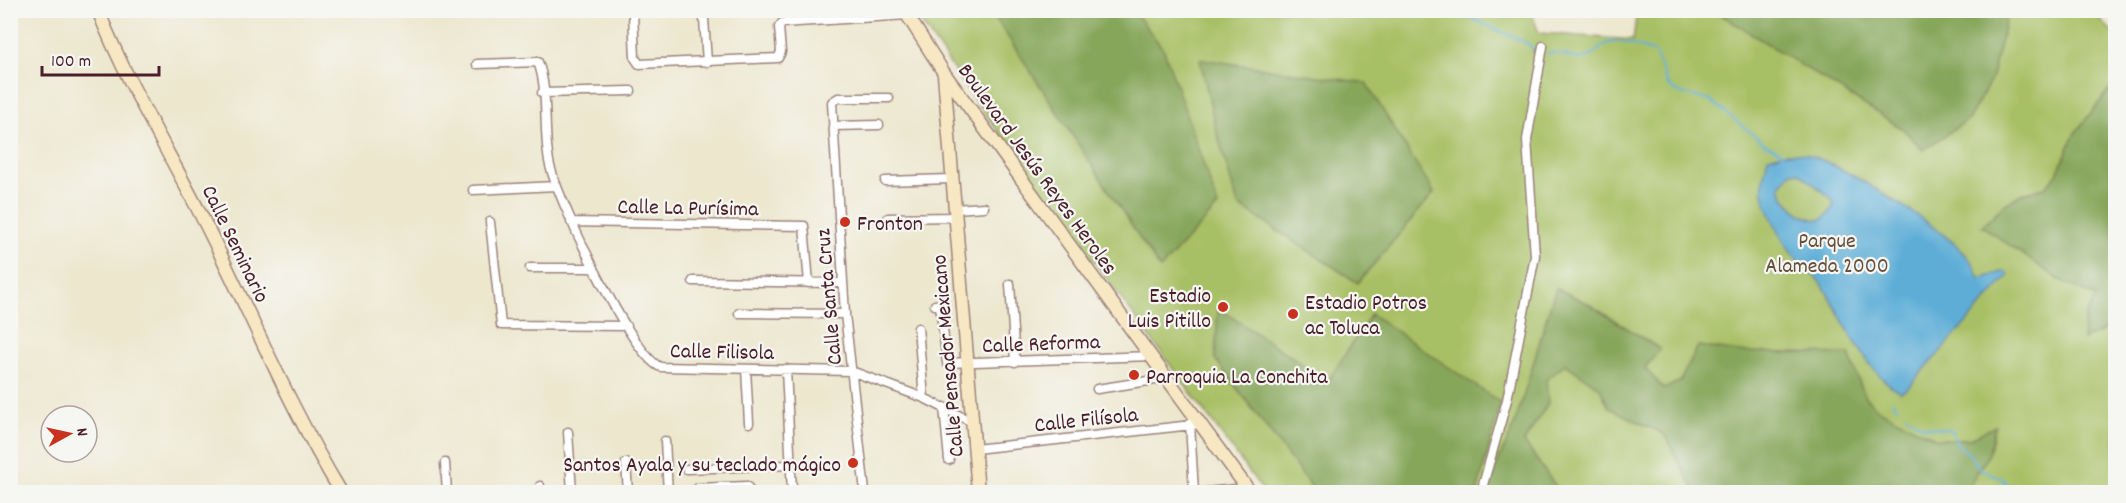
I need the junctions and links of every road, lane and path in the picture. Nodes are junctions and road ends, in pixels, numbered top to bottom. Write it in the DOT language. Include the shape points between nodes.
graph roads {
  1 [pos="98,10"];
  2 [pos="633,13"];
  3 [pos="906,13"];
  4 [pos="704,19"];
  5 [pos="1543,46"];
  6 [pos="707,62"];
  7 [pos="477,64"];
  8 [pos="944,73"];
  9 [pos="631,91"];
  10 [pos="543,93"];
  11 [pos="889,98"];
  12 [pos="879,125"];
  13 [pos="833,126"];
  14 [pos="951,179"];
  15 [pos="885,181"];
  16 [pos="556,186"];
  17 [pos="473,190"];
  18 [pos="984,207"];
  19 [pos="955,213"];
  20 [pos="888,218"];
  21 [pos="490,222"];
  22 [pos="571,222"];
  23 [pos="530,268"];
  24 [pos="594,268"];
  25 [pos="693,281"];
  26 [pos="810,283"];
  27 [pos="843,283"];
  28 [pos="1010,284"];
  29 [pos="937,305"];
  30 [pos="739,314"];
  31 [pos="845,314"];
  32 [pos="627,326"];
  33 [pos="918,328"];
  34 [pos="1152,356"];
  35 [pos="967,361"];
  36 [pos="1015,362"];
  37 [pos="746,369"];
  38 [pos="786,369"];
  39 [pos="851,371"];
  40 [pos="1168,378"];
  41 [pos="1097,389"];
  42 [pos="924,398"];
  43 [pos="944,408"];
  44 [pos="972,422"];
  45 [pos="748,423"];
  46 [pos="1196,424"];
  47 [pos="568,432"];
  48 [pos="665,441"];
  49 [pos="975,449"];
  50 [pos="949,460"];
  51 [pos="445,463"];
  52 [pos="626,463"];
  53 [pos="790,465"];
  54 [pos="687,469"];
  55 [pos="698,488"];
  56 [pos="1249,490"];
  57 [pos="341,492"];
  58 [pos="447,492"];
  59 [pos="572,492"];
  60 [pos="628,492"];
  61 [pos="668,492"];
  62 [pos="750,492"];
  63 [pos="792,492"];
  64 [pos="864,492"];
  65 [pos="978,492"];
  66 [pos="1194,492"];
  67 [pos="1206,492"];
  68 [pos="1481,492"];
  1 -- 57 [label="main road, Calle Seminario" via="228,268 267,355"];
  2 -- 6 [label="street" via="636,62"];
  3 -- 6 [label="street" via="785,22 778,27 780,57"];
  3 -- 8 [label="main road, Boulevard Jesús Reyes Heroles"];
  4 -- 6 [label="street"];
  5 -- 68 [label="street" via="1527,140 1535,256 1507,400"];
  7 -- 10 [label="street, Calle Filisola" via="538,62"];
  8 -- 14 [label="main road, Calle Pensador Mexicano"];
  8 -- 34 [label="main road, Boulevard Jesús Reyes Heroles"];
  9 -- 10 [label="street"];
  10 -- 16 [label="street, Calle Filisola" via="549,161"];
  11 -- 13 [label="street, Calle Santa Cruz" via="833,99"];
  12 -- 13 [label="street"];
  13 -- 27 [label="street, Calle Santa Cruz"];
  14 -- 15 [label="street"];
  14 -- 19 [label="main road, Calle Pensador Mexicano"];
  16 -- 17 [label="street"];
  16 -- 22 [label="street, Calle Filisola"];
  18 -- 19 [label="street"];
  19 -- 20 [label="street"];
  19 -- 35 [label="main road, Calle Pensador Mexicano"];
  21 -- 32 [label="street" via="501,325"];
  22 -- 24 [label="street, Calle Filisola"];
  22 -- 26 [label="street, Calle La Purísima" via="804,226"];
  23 -- 24 [label="street"];
  24 -- 32 [label="street, Calle Filisola"];
  25 -- 26 [label="street"];
  26 -- 27 [label="street"];
  27 -- 31 [label="street, Calle Santa Cruz"];
  28 -- 36 [label="street"];
  29 -- 35 [label="street, Calle Reforma" via="947,363"];
  30 -- 31 [label="street"];
  31 -- 39 [label="street, Calle Santa Cruz"];
  32 -- 37 [label="street, Calle Filisola" via="656,366"];
  33 -- 42 [label="street"];
  34 -- 36 [label="street, Calle Reforma"];
  34 -- 40 [label="main road, Boulevard Jesús Reyes Heroles"];
  35 -- 36 [label="street, Calle Reforma"];
  35 -- 44 [label="main road, Calle Pensador Mexicano"];
  37 -- 38 [label="street, Calle Filisola"];
  37 -- 45 [label="street"];
  38 -- 39 [label="street, Calle Filisola"];
  38 -- 53 [label="street"];
  39 -- 42 [label="street, Calle Filisola"];
  39 -- 64 [label="street, Calle Santa Cruz"];
  40 -- 41 [label="street"];
  40 -- 46 [label="main road, Boulevard Jesús Reyes Heroles"];
  42 -- 43 [label="street, Calle Filisola"];
  43 -- 44 [label="street, Calle Filisola"];
  43 -- 50 [label="street"];
  44 -- 49 [label="main road, Calle Pensador Mexicano"];
  46 -- 49 [label="street, Calle Filísola"];
  46 -- 56 [label="main road, Boulevard Jesús Reyes Heroles"];
  46 -- 66 [label="street"];
  47 -- 59 [label="street"];
  48 -- 61 [label="street"];
  49 -- 65 [label="main road, Calle Pensador Mexicano"];
  51 -- 58 [label="street"];
  52 -- 60 [label="street"];
  53 -- 54 [label="street"];
  53 -- 63 [label="street"];
  55 -- 62 [label="street" via="747,486"];
  56 -- 67 [label="street"];
}
